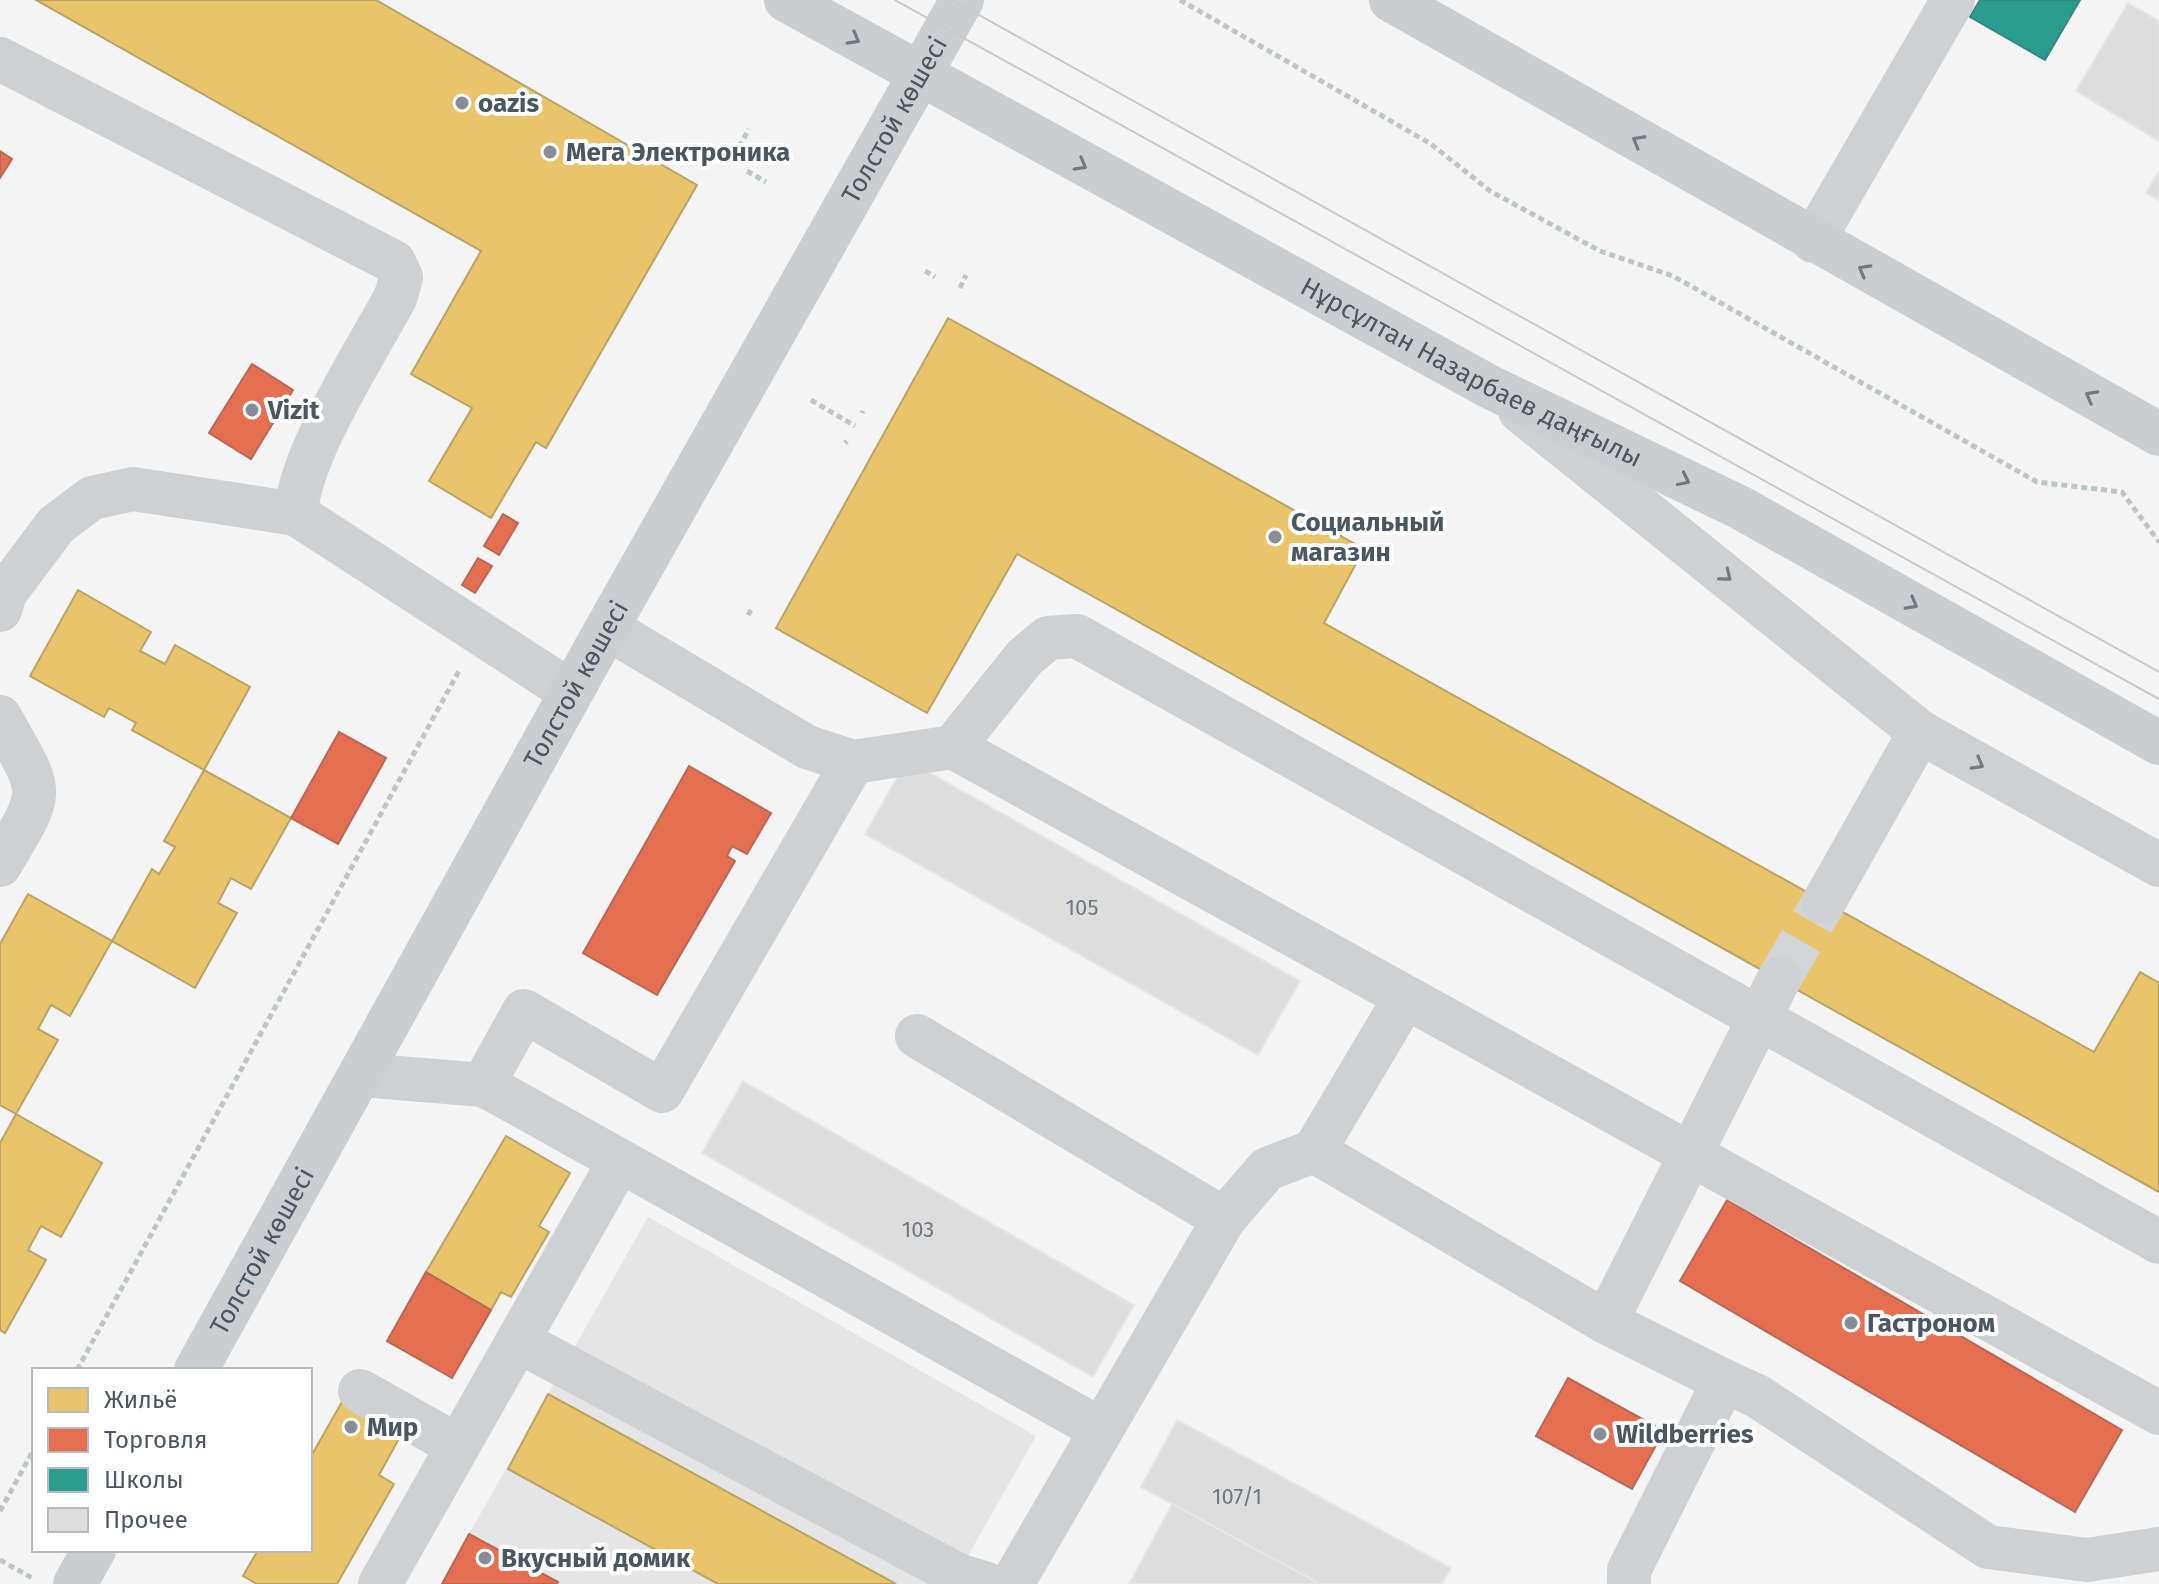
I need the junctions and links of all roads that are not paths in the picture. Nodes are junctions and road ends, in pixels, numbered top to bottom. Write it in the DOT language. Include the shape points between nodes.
graph roads {
  1 [pos="786,0"];
  2 [pos="962,0"];
  3 [pos="1391,0"];
  4 [pos="1953,0"];
  5 [pos="0,59"];
  6 [pos="920,76"];
  7 [pos="1813,241"];
  8 [pos="1490,387"];
  9 [pos="2159,434"];
  10 [pos="296,514"];
  11 [pos="0,610"];
  12 [pos="607,628"];
  13 [pos="571,692"];
  14 [pos="0,717"];
  15 [pos="1920,732"];
  16 [pos="2159,743"];
  17 [pos="953,747"];
  18 [pos="853,762"];
  19 [pos="0,865"];
  20 [pos="2159,865"];
  21 [pos="1824,902"];
  22 [pos="1779,979"];
  23 [pos="1405,998"];
  24 [pos="1761,1018"];
  25 [pos="917,1036"];
  26 [pos="362,1075"];
  27 [pos="483,1085"];
  28 [pos="1314,1151"];
  29 [pos="1692,1152"];
  30 [pos="619,1162"];
  31 [pos="1224,1219"];
  32 [pos="2159,1242"];
  33 [pos="1606,1322"];
  34 [pos="518,1341"];
  35 [pos="197,1368"];
  36 [pos="1724,1381"];
  37 [pos="360,1391"];
  38 [pos="2159,1413"];
  39 [pos="1100,1429"];
  40 [pos="458,1446"];
  41 [pos="2159,1549"];
  42 [pos="93,1552"];
  43 [pos="2080,1572"];
  44 [pos="75,1584"];
  45 [pos="380,1584"];
  46 [pos="987,1584"];
  47 [pos="1012,1584"];
  48 [pos="1629,1584"];
  1 -- 6 [label="main road, Нұрсұлтан Назарбаев даңғылы, one-way"];
  2 -- 6 [label="main road, Толстой көшесі"];
  7 -- 3 [label="main road, one-way"];
  4 -- 7 [label="street"];
  5 -- 10 [label="street" via="394,262 401,277 396,296 310,458 297,490"];
  6 -- 8 [label="main road, Нұрсұлтан Назарбаев даңғылы, one-way"];
  6 -- 12 [label="main road, Толстой көшесі"];
  9 -- 7 [label="main road, one-way"];
  8 -- 15 [label="street, one-way"];
  8 -- 16 [label="main road, Нұрсұлтан Назарбаев даңғылы, one-way" via="1741,508"];
  10 -- 11 [label="street" via="133,489 92,498 56,525 5,593"];
  10 -- 13 [label="street"];
  12 -- 13 [label="main road, Толстой көшесі"];
  12 -- 18 [label="street" via="807,747"];
  13 -- 26 [label="main road, Толстой көшесі"];
  14 -- 19 [label="street" via="37,791 34,808"];
  15 -- 20 [label="street, one-way"];
  15 -- 21 [label="street"];
  17 -- 18 [label="street"];
  17 -- 23 [label="street"];
  17 -- 24 [label="street" via="1025,657 1048,638 1077,636"];
  18 -- 27 [label="street" via="662,1091 524,1011"];
  22 -- 24 [label="street"];
  23 -- 28 [label="street"];
  23 -- 29 [label="street"];
  24 -- 29 [label="street"];
  24 -- 32 [label="street"];
  25 -- 31 [label="street"];
  26 -- 27 [label="street"];
  26 -- 35 [label="main road, Толстой көшесі"];
  27 -- 30 [label="street"];
  28 -- 31 [label="street" via="1267,1169"];
  28 -- 33 [label="street"];
  29 -- 33 [label="street"];
  29 -- 38 [label="street"];
  30 -- 34 [label="street"];
  30 -- 39 [label="street"];
  31 -- 39 [label="street"];
  33 -- 36 [label="street"];
  34 -- 40 [label="street"];
  34 -- 46 [label="street" via="958,1575"];
  36 -- 43 [label="street" via="1757,1396 1988,1547"];
  36 -- 48 [label="street" via="1629,1570"];
  37 -- 40 [label="street"];
  39 -- 47 [label="street"];
  40 -- 45 [label="street"];
  41 -- 43 [label="street"];
  42 -- 44 [label="main road"];
}
